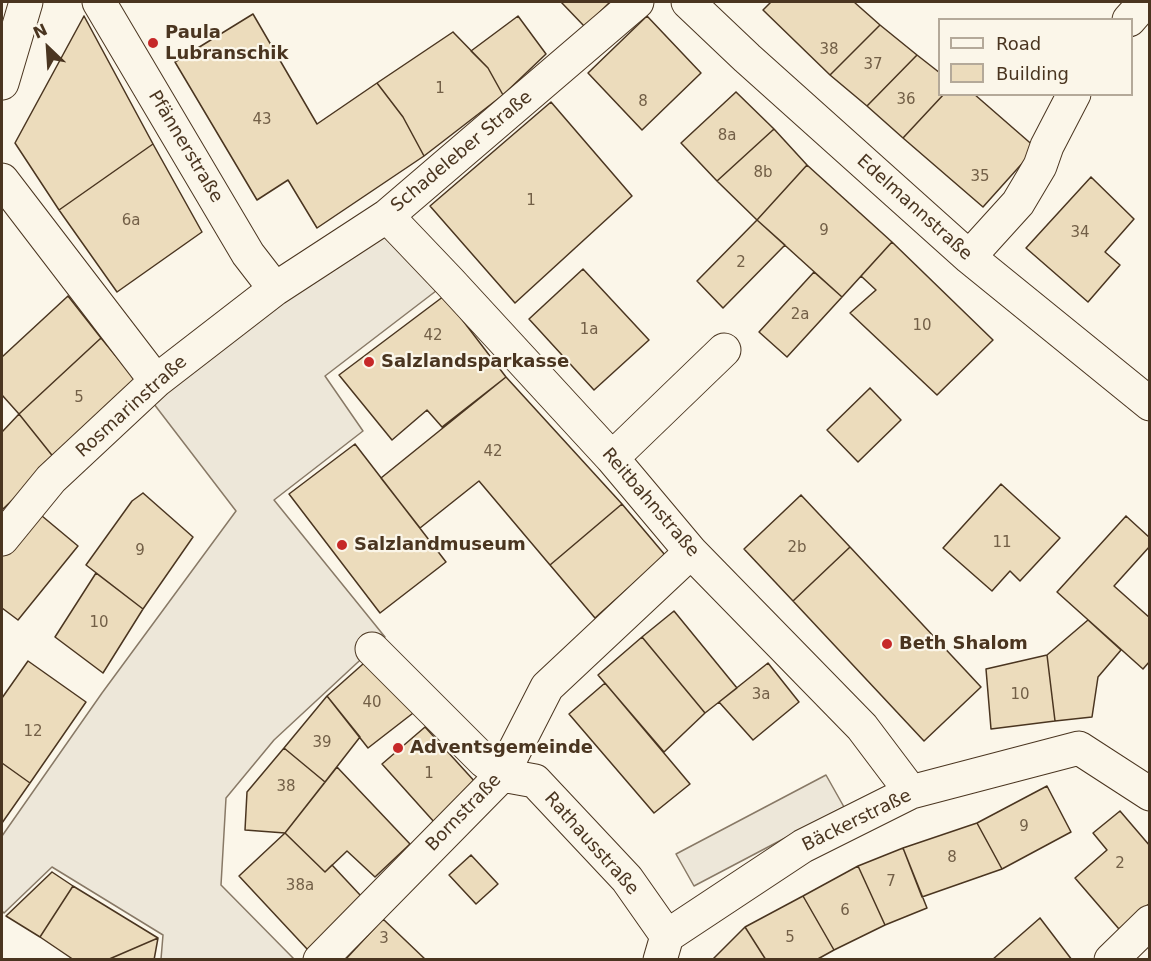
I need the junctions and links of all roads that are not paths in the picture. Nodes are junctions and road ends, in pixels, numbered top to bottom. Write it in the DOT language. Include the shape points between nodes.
graph roads {
  1 [pos="26,2"];
  2 [pos="99,2"];
  3 [pos="638,2"];
  4 [pos="688,2"];
  5 [pos="1145,2"];
  6 [pos="1131,18"];
  7 [pos="2,83"];
  8 [pos="1073,96"];
  9 [pos="2,180"];
  10 [pos="387,216"];
  11 [pos="969,257"];
  12 [pos="275,289"];
  13 [pos="724,350"];
  14 [pos="156,381"];
  15 [pos="1149,404"];
  16 [pos="612,458"];
  17 [pos="2,539"];
  18 [pos="691,552"];
  19 [pos="372,649"];
  20 [pos="502,775"];
  21 [pos="911,792"];
  22 [pos="1149,794"];
  23 [pos="1149,922"];
  24 [pos="663,948"];
  25 [pos="320,960"];
  26 [pos="1111,960"];
  1 -- 7 [label="street"];
  2 -- 12 [label="street, Pfännerstraße" via="248,254"];
  3 -- 10 [label="street, Schadeleber Straße"];
  4 -- 11 [label="street, Edelmannstraße"];
  5 -- 6 [label="street"];
  8 -- 11 [label="street" via="1018,202"];
  9 -- 14 [label="street"];
  10 -- 12 [label="street, Schadeleber Straße"];
  10 -- 16 [label="street, Reitbahnstraße"];
  11 -- 15 [label="street, Edelmannstraße"];
  12 -- 14 [label="street, Rosmarinstraße"];
  13 -- 16 [label="street"];
  14 -- 17 [label="street, Rosmarinstraße" via="51,479"];
  16 -- 18 [label="street, Reitbahnstraße"];
  18 -- 20 [label="street, Bornstraße" via="547,687"];
  18 -- 21 [label="street, Reitbahnstraße" via="862,727"];
  19 -- 20 [label="street, Rathausstraße"];
  20 -- 24 [label="street, Rathausstraße" via="534,781 627,879"];
  20 -- 25 [label="street, Bornstraße"];
  21 -- 22 [label="street, Bäckerstraße" via="1079,748"];
  21 -- 24 [label="street, Bäckerstraße" via="803,846"];
  23 -- 26 [label="street"];
}
